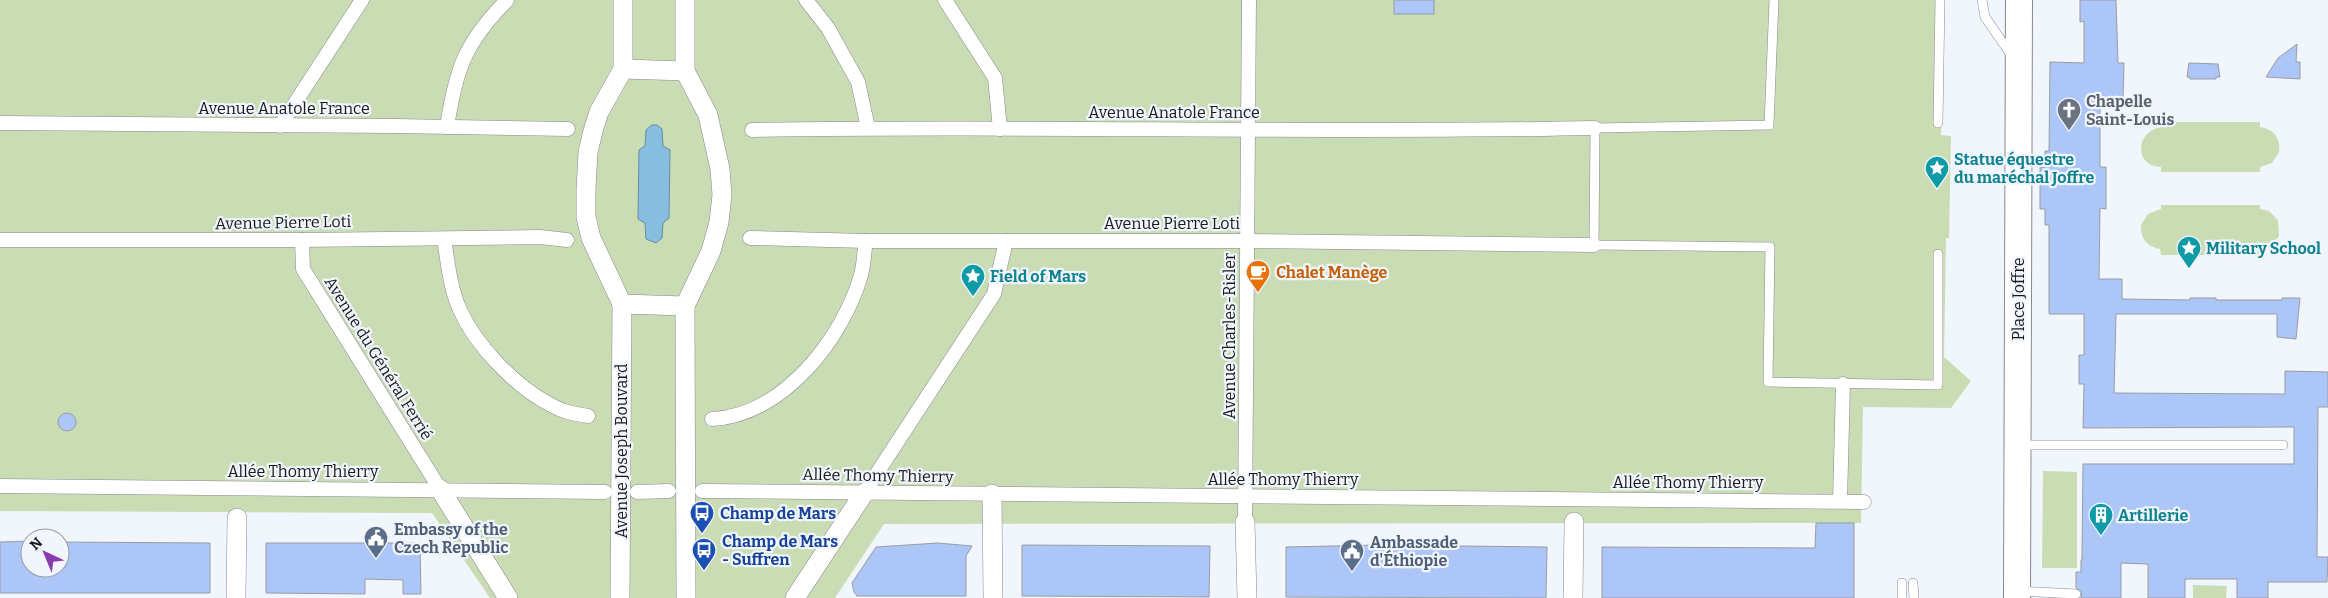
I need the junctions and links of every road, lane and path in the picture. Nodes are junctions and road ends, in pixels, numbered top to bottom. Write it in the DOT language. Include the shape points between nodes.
graph roads {
  1 [pos="362,0"];
  2 [pos="507,0"];
  3 [pos="623,0"];
  4 [pos="685,0"];
  5 [pos="806,0"];
  6 [pos="945,0"];
  7 [pos="1249,0"];
  8 [pos="1774,0"];
  9 [pos="1940,0"];
  10 [pos="1982,0"];
  11 [pos="2019,0"];
  12 [pos="2018,64"];
  13 [pos="623,69"];
  14 [pos="685,71"];
  15 [pos="0,123"];
  16 [pos="1938,123"];
  17 [pos="280,126"];
  18 [pos="447,127"];
  19 [pos="868,128"];
  20 [pos="1595,128"];
  21 [pos="1000,129"];
  22 [pos="568,130"];
  23 [pos="752,130"];
  24 [pos="1248,130"];
  25 [pos="750,238"];
  26 [pos="444,239"];
  27 [pos="0,240"];
  28 [pos="302,240"];
  29 [pos="567,240"];
  30 [pos="866,241"];
  31 [pos="1006,241"];
  32 [pos="1247,241"];
  33 [pos="1594,245"];
  34 [pos="1938,254"];
  35 [pos="622,304"];
  36 [pos="685,306"];
  37 [pos="1843,384"];
  38 [pos="588,416"];
  39 [pos="712,419"];
  40 [pos="2283,445"];
  41 [pos="2018,446"];
  42 [pos="0,486"];
  43 [pos="440,489"];
  44 [pos="669,491"];
  45 [pos="702,491"];
  46 [pos="605,492"];
  47 [pos="637,492"];
  48 [pos="864,493"];
  49 [pos="992,494"];
  50 [pos="1245,496"];
  51 [pos="1840,501"];
  52 [pos="1864,502"];
  53 [pos="236,518"];
  54 [pos="1244,522"];
  55 [pos="1574,522"];
  56 [pos="1902,583"];
  57 [pos="1913,583"];
  58 [pos="2076,594"];
  59 [pos="2017,595"];
  60 [pos="236,598"];
  61 [pos="508,598"];
  62 [pos="620,598"];
  63 [pos="686,598"];
  64 [pos="796,598"];
  65 [pos="993,598"];
  66 [pos="1247,598"];
  67 [pos="1573,598"];
  68 [pos="1902,598"];
  69 [pos="1914,598"];
  1 -- 17 [label="street"];
  2 -- 18 [label="street" via="483,25 470,45 453,88"];
  3 -- 13 [label="street"];
  4 -- 14 [label="street"];
  5 -- 19 [label="street" via="828,28 858,82"];
  6 -- 21 [label="street" via="995,78"];
  7 -- 24 [label="street, Avenue Charles-Risler"];
  8 -- 20 [label="lane" via="1769,126"];
  9 -- 16 [label="lane"];
  10 -- 12 [label="lane" via="1985,17"];
  11 -- 12 [label="main road, Place Joffre"];
  12 -- 41 [label="main road, Place Joffre"];
  13 -- 14 [label="street"];
  13 -- 35 [label="street" via="592,131 586,189 586,216 592,238"];
  14 -- 36 [label="street" via="708,115 720,169 722,195 711,251"];
  15 -- 17 [label="street, Avenue Anatole France"];
  17 -- 18 [label="street, Avenue Anatole France"];
  18 -- 22 [label="street, Avenue Anatole France"];
  19 -- 21 [label="street, Avenue Anatole France"];
  19 -- 23 [label="street, Avenue Anatole France"];
  20 -- 24 [label="street, Avenue Anatole France"];
  20 -- 33 [label="lane"];
  21 -- 24 [label="street, Avenue Anatole France"];
  24 -- 32 [label="street, Avenue Charles-Risler"];
  25 -- 30 [label="street, Avenue Pierre Loti"];
  26 -- 28 [label="street, Avenue Pierre Loti"];
  26 -- 29 [label="street, Avenue Pierre Loti" via="540,237"];
  26 -- 38 [label="street" via="452,288 460,310 487,350 536,396 566,412"];
  27 -- 28 [label="street, Avenue Pierre Loti"];
  28 -- 43 [label="street, Avenue du Général Ferrié" via="303,269"];
  30 -- 31 [label="street, Avenue Pierre Loti"];
  30 -- 39 [label="street" via="861,274 841,322 808,370 766,402 742,413"];
  31 -- 32 [label="street, Avenue Pierre Loti"];
  31 -- 48 [label="street" via="994,294"];
  32 -- 33 [label="street, Avenue Pierre Loti"];
  32 -- 50 [label="street, Avenue Charles-Risler"];
  33 -- 37 [label="lane" via="1770,247 1768,382"];
  34 -- 37 [label="lane" via="1938,384"];
  35 -- 36 [label="street"];
  35 -- 62 [label="street, Avenue Joseph Bouvard"];
  36 -- 63 [label="street"];
  37 -- 51 [label="street"];
  40 -- 41 [label="lane"];
  41 -- 59 [label="main road, Place Joffre"];
  42 -- 43 [label="street, Allée Thomy Thierry"];
  43 -- 46 [label="street, Allée Thomy Thierry"];
  43 -- 61 [label="street"];
  44 -- 47 [label="street"];
  45 -- 48 [label="street, Allée Thomy Thierry"];
  48 -- 49 [label="street, Allée Thomy Thierry"];
  48 -- 64 [label="street"];
  49 -- 50 [label="street, Allée Thomy Thierry"];
  49 -- 65 [label="street"];
  50 -- 51 [label="street, Allée Thomy Thierry"];
  50 -- 54 [label="street, Avenue Charles-Risler"];
  51 -- 52 [label="street, Allée Thomy Thierry"];
  53 -- 60 [label="street"];
  54 -- 66 [label="street"];
  55 -- 67 [label="street"];
  56 -- 68 [label="lane"];
  57 -- 69 [label="lane"];
  58 -- 59 [label="lane"];
}
